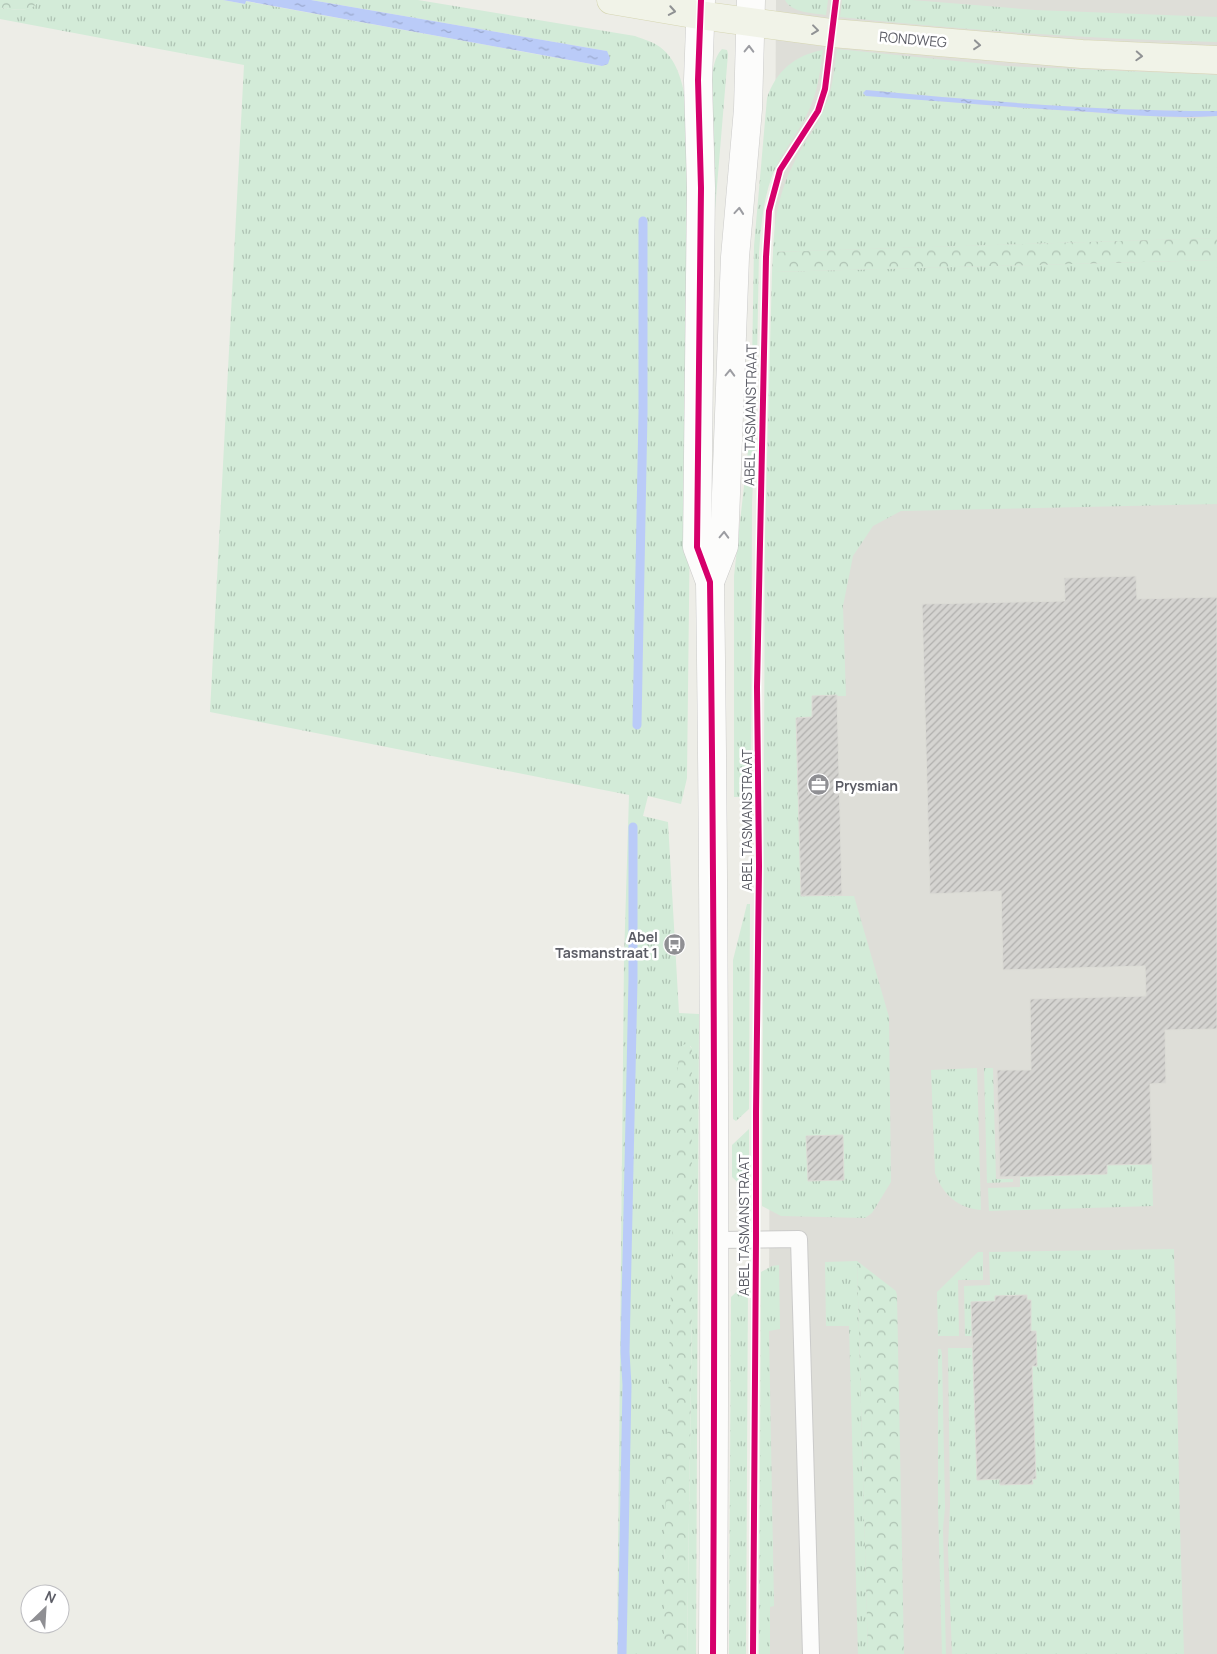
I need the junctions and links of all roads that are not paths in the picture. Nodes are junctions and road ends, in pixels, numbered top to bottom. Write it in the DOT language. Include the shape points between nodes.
graph roads {
  1 [pos="611,0"];
  2 [pos="700,8"];
  3 [pos="751,11"];
  4 [pos="1217,60"];
  5 [pos="710,582"];
  6 [pos="715,1240"];
  7 [pos="713,1654"];
  8 [pos="811,1654"];
  1 -- 2 [label="main road, RONDWEG, one-way"];
  2 -- 3 [label="main road, RONDWEG"];
  2 -- 5 [label="street, ABEL TASMANSTRAAT" via="698,547"];
  3 -- 4 [label="main road, RONDWEG, one-way" via="832,33 1082,54"];
  5 -- 3 [label="street, ABEL TASMANSTRAAT, one-way" via="724,546 735,257 748,109"];
  5 -- 6 [label="street, ABEL TASMANSTRAAT"];
  6 -- 7 [label="street, ABEL TASMANSTRAAT"];
  6 -- 8 [label="lane" via="799,1239"];
}
